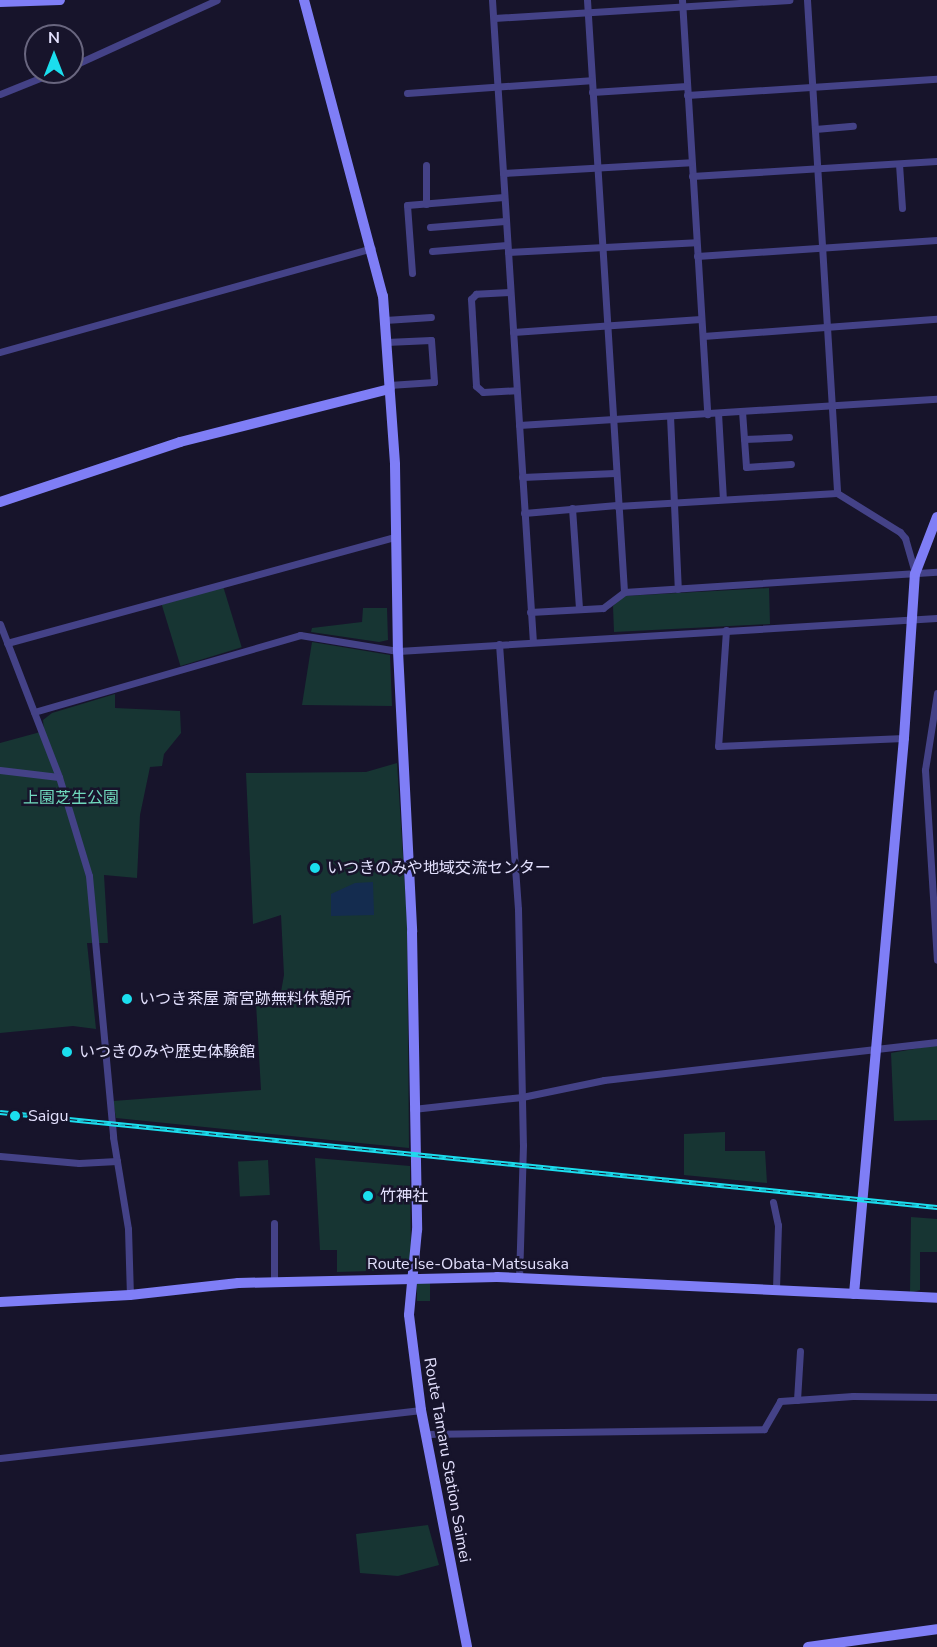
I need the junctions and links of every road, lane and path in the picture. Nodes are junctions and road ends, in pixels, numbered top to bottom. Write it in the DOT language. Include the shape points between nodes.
graph roads {
  1 [pos="39,0"];
  2 [pos="60,0"];
  3 [pos="217,0"];
  4 [pos="304,0"];
  5 [pos="492,0"];
  6 [pos="587,0"];
  7 [pos="789,0"];
  8 [pos="807,0"];
  9 [pos="0,2"];
  10 [pos="682,3"];
  11 [pos="587,13"];
  12 [pos="494,18"];
  13 [pos="84,61"];
  14 [pos="937,79"];
  15 [pos="591,80"];
  16 [pos="25,84"];
  17 [pos="687,86"];
  18 [pos="498,87"];
  19 [pos="812,87"];
  20 [pos="592,92"];
  21 [pos="407,93"];
  22 [pos="0,94"];
  23 [pos="687,95"];
  24 [pos="853,126"];
  25 [pos="815,129"];
  26 [pos="937,161"];
  27 [pos="691,162"];
  28 [pos="899,164"];
  29 [pos="426,165"];
  30 [pos="597,168"];
  31 [pos="817,168"];
  32 [pos="503,173"];
  33 [pos="692,176"];
  34 [pos="504,197"];
  35 [pos="426,204"];
  36 [pos="902,208"];
  37 [pos="505,221"];
  38 [pos="430,227"];
  39 [pos="937,240"];
  40 [pos="696,242"];
  41 [pos="602,247"];
  42 [pos="372,248"];
  43 [pos="507,248"];
  44 [pos="822,248"];
  45 [pos="432,251"];
  46 [pos="697,256"];
  47 [pos="412,273"];
  48 [pos="510,292"];
  49 [pos="431,317"];
  50 [pos="701,319"];
  51 [pos="937,319"];
  52 [pos="385,320"];
  53 [pos="608,327"];
  54 [pos="827,328"];
  55 [pos="513,332"];
  56 [pos="703,336"];
  57 [pos="387,342"];
  58 [pos="0,352"];
  59 [pos="389,387"];
  60 [pos="516,390"];
  61 [pos="937,399"];
  62 [pos="832,407"];
  63 [pos="742,411"];
  64 [pos="718,412"];
  65 [pos="707,414"];
  66 [pos="670,416"];
  67 [pos="612,420"];
  68 [pos="519,425"];
  69 [pos="789,437"];
  70 [pos="744,439"];
  71 [pos="791,464"];
  72 [pos="615,473"];
  73 [pos="522,477"];
  74 [pos="837,493"];
  75 [pos="723,499"];
  76 [pos="0,502"];
  77 [pos="674,503"];
  78 [pos="617,506"];
  79 [pos="572,508"];
  80 [pos="524,513"];
  81 [pos="937,517"];
  82 [pos="397,536"];
  83 [pos="937,572"];
  84 [pos="915,574"];
  85 [pos="678,589"];
  86 [pos="624,592"];
  87 [pos="579,609"];
  88 [pos="530,612"];
  89 [pos="937,618"];
  90 [pos="914,619"];
  91 [pos="0,624"];
  92 [pos="726,630"];
  93 [pos="533,642"];
  94 [pos="7,643"];
  95 [pos="500,644"];
  96 [pos="398,651"];
  97 [pos="937,693"];
  98 [pos="34,712"];
  99 [pos="904,738"];
  100 [pos="0,770"];
  101 [pos="59,777"];
  102 [pos="937,960"];
  103 [pos="937,1042"];
  104 [pos="876,1048"];
  105 [pos="522,1097"];
  106 [pos="413,1109"];
  107 [pos="0,1156"];
  108 [pos="117,1161"];
  109 [pos="773,1202"];
  110 [pos="274,1223"];
  111 [pos="413,1277"];
  112 [pos="519,1277"];
  113 [pos="274,1281"];
  114 [pos="776,1290"];
  115 [pos="854,1294"];
  116 [pos="130,1295"];
  117 [pos="937,1298"];
  118 [pos="0,1302"];
  119 [pos="800,1352"];
  120 [pos="937,1397"];
  121 [pos="797,1400"];
  122 [pos="421,1410"];
  123 [pos="425,1434"];
  124 [pos="0,1458"];
  125 [pos="937,1629"];
  126 [pos="467,1647"];
  127 [pos="808,1647"];
  1 -- 2 [label="street"];
  1 -- 9 [label="street"];
  3 -- 13 [label="street"];
  4 -- 42 [label="street, Route Tamaru Station Saimei"];
  5 -- 12 [label="street"];
  6 -- 11 [label="street"];
  7 -- 10 [label="street"];
  8 -- 19 [label="street"];
  10 -- 11 [label="street"];
  10 -- 17 [label="street"];
  11 -- 12 [label="street"];
  11 -- 15 [label="street"];
  12 -- 18 [label="street"];
  14 -- 19 [label="street"];
  15 -- 18 [label="street"];
  15 -- 20 [label="street"];
  16 -- 22 [label="street"];
  17 -- 20 [label="street"];
  17 -- 23 [label="street"];
  18 -- 21 [label="street"];
  18 -- 32 [label="street"];
  19 -- 23 [label="street"];
  19 -- 25 [label="street"];
  20 -- 30 [label="street"];
  23 -- 27 [label="street"];
  24 -- 25 [label="street"];
  25 -- 31 [label="street"];
  26 -- 28 [label="street"];
  27 -- 30 [label="street"];
  27 -- 33 [label="street"];
  28 -- 31 [label="street"];
  28 -- 36 [label="street"];
  29 -- 35 [label="street"];
  30 -- 32 [label="street"];
  30 -- 41 [label="street"];
  31 -- 33 [label="street"];
  31 -- 44 [label="street"];
  32 -- 34 [label="street"];
  33 -- 40 [label="street"];
  34 -- 35 [label="street"];
  34 -- 37 [label="street"];
  35 -- 47 [label="street" via="407,205"];
  37 -- 38 [label="street"];
  37 -- 43 [label="street"];
  39 -- 44 [label="street"];
  40 -- 41 [label="street"];
  40 -- 46 [label="street"];
  41 -- 43 [label="street"];
  41 -- 53 [label="street"];
  42 -- 52 [label="street, Route Tamaru Station Saimei"];
  42 -- 58 [label="street"];
  43 -- 45 [label="street"];
  43 -- 48 [label="street"];
  44 -- 46 [label="street"];
  44 -- 54 [label="street"];
  46 -- 50 [label="street"];
  48 -- 55 [label="street"];
  48 -- 60 [label="street" via="476,294 471,299 472,321 476,386 483,392"];
  49 -- 52 [label="street"];
  50 -- 53 [label="street"];
  50 -- 56 [label="street"];
  51 -- 54 [label="street"];
  52 -- 57 [label="street, Route Tamaru Station Saimei"];
  53 -- 55 [label="street"];
  53 -- 67 [label="street"];
  54 -- 56 [label="street"];
  54 -- 62 [label="street"];
  55 -- 60 [label="street"];
  56 -- 65 [label="street"];
  57 -- 59 [label="street, Route Tamaru Station Saimei"];
  57 -- 59 [label="street" via="431,340 434,382"];
  59 -- 76 [label="street" via="180,442"];
  59 -- 82 [label="street, Route Tamaru Station Saimei"];
  60 -- 68 [label="street"];
  61 -- 62 [label="street"];
  62 -- 63 [label="street"];
  62 -- 74 [label="street"];
  63 -- 64 [label="street"];
  63 -- 70 [label="street"];
  64 -- 65 [label="street"];
  64 -- 75 [label="street"];
  65 -- 66 [label="street"];
  66 -- 67 [label="street"];
  66 -- 77 [label="street"];
  67 -- 68 [label="street"];
  67 -- 72 [label="street"];
  68 -- 73 [label="street"];
  69 -- 70 [label="street"];
  70 -- 71 [label="street" via="746,467"];
  72 -- 73 [label="street"];
  72 -- 78 [label="street"];
  73 -- 80 [label="street"];
  74 -- 75 [label="street"];
  74 -- 84 [label="street" via="900,532"];
  75 -- 77 [label="street"];
  77 -- 78 [label="street"];
  77 -- 85 [label="street"];
  78 -- 79 [label="street"];
  78 -- 86 [label="street"];
  79 -- 80 [label="street"];
  79 -- 87 [label="street"];
  80 -- 88 [label="street"];
  81 -- 84 [label="street"];
  82 -- 94 [label="street"];
  82 -- 96 [label="street, Route Tamaru Station Saimei"];
  83 -- 84 [label="street"];
  84 -- 85 [label="street"];
  84 -- 90 [label="street"];
  85 -- 86 [label="street"];
  86 -- 87 [label="street" via="603,608"];
  87 -- 88 [label="street"];
  88 -- 93 [label="street"];
  89 -- 90 [label="street"];
  90 -- 92 [label="street"];
  90 -- 99 [label="street"];
  91 -- 94 [label="street"];
  92 -- 93 [label="street"];
  92 -- 99 [label="street" via="718,746"];
  93 -- 95 [label="street"];
  94 -- 98 [label="street"];
  95 -- 96 [label="street"];
  95 -- 105 [label="street" via="518,909"];
  96 -- 98 [label="street" via="300,636"];
  96 -- 106 [label="street, Route Tamaru Station Saimei" via="412,932"];
  97 -- 102 [label="street" via="925,770"];
  98 -- 101 [label="street"];
  99 -- 104 [label="street"];
  100 -- 101 [label="street"];
  101 -- 108 [label="street" via="89,876"];
  103 -- 104 [label="street"];
  104 -- 105 [label="street" via="604,1080"];
  104 -- 115 [label="street"];
  105 -- 106 [label="street"];
  105 -- 112 [label="street"];
  106 -- 111 [label="street, Route Tamaru Station Saimei" via="417,1230"];
  107 -- 108 [label="street" via="79,1163"];
  108 -- 116 [label="street" via="128,1230"];
  109 -- 114 [label="street" via="778,1225"];
  110 -- 113 [label="street"];
  111 -- 112 [label="street, Route Ise-Obata-Matsusaka"];
  111 -- 113 [label="street, Route Ise-Obata-Matsusaka"];
  111 -- 122 [label="street, Route Tamaru Station Saimei" via="409,1315"];
  112 -- 114 [label="street, Route Ise-Obata-Matsusaka"];
  113 -- 116 [label="street, Route Ise-Obata-Matsusaka"];
  114 -- 115 [label="street, Route Ise-Obata-Matsusaka"];
  115 -- 117 [label="street, Route Ise-Obata-Matsusaka"];
  116 -- 118 [label="street, Route Ise-Obata-Matsusaka"];
  119 -- 121 [label="street"];
  120 -- 121 [label="street"];
  121 -- 123 [label="street" via="780,1401 764,1429"];
  122 -- 123 [label="street, Route Tamaru Station Saimei"];
  122 -- 124 [label="street"];
  123 -- 126 [label="street, Route Tamaru Station Saimei"];
  125 -- 127 [label="street"];
}
